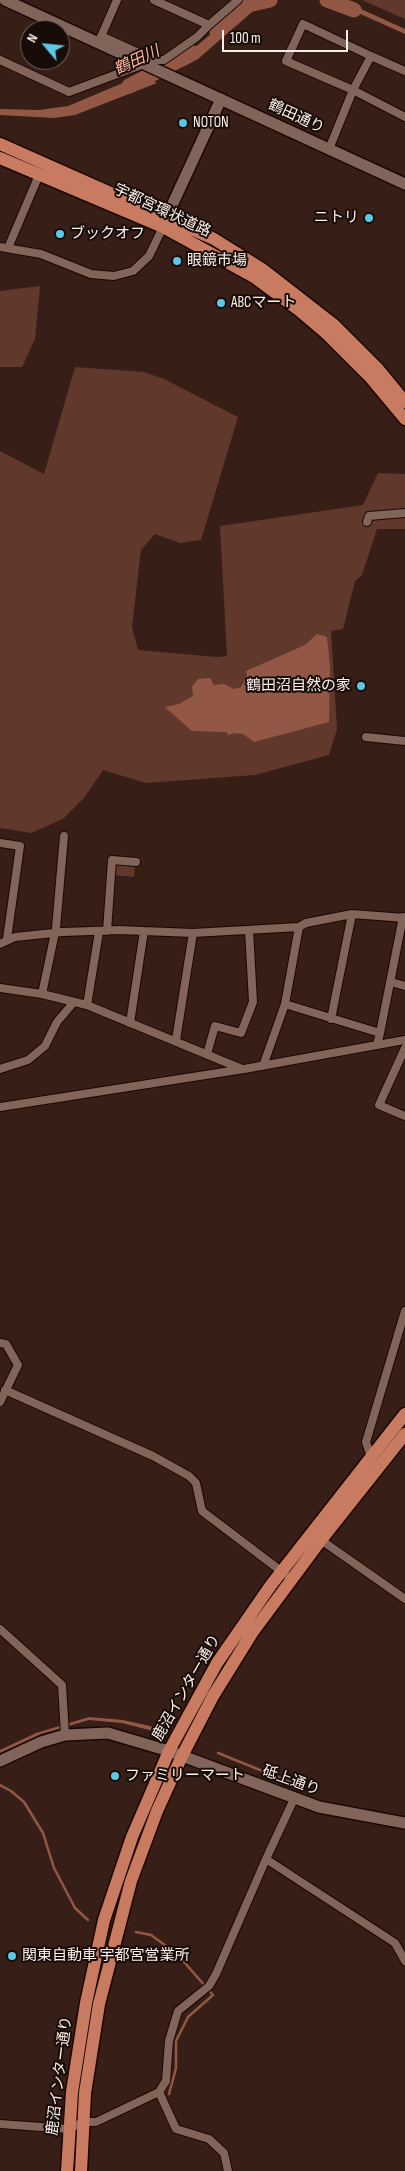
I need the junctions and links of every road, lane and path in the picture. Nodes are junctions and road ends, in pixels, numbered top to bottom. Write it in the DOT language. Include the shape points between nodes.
graph roads {
  1 [pos="117,0"];
  2 [pos="154,0"];
  3 [pos="238,0"];
  4 [pos="10,1"];
  5 [pos="208,25"];
  6 [pos="100,39"];
  7 [pos="371,56"];
  8 [pos="0,60"];
  9 [pos="150,66"];
  10 [pos="405,71"];
  11 [pos="353,90"];
  12 [pos="221,99"];
  13 [pos="405,117"];
  14 [pos="0,144"];
  15 [pos="329,149"];
  16 [pos="0,158"];
  17 [pos="39,175"];
  18 [pos="405,184"];
  19 [pos="165,222"];
  20 [pos="4,248"];
  21 [pos="405,402"];
  22 [pos="405,419"];
  23 [pos="405,513"];
  24 [pos="367,522"];
  25 [pos="366,737"];
  26 [pos="405,741"];
  27 [pos="64,836"];
  28 [pos="0,843"];
  29 [pos="136,862"];
  30 [pos="352,914"];
  31 [pos="404,918"];
  32 [pos="299,927"];
  33 [pos="249,930"];
  34 [pos="103,931"];
  35 [pos="144,931"];
  36 [pos="193,933"];
  37 [pos="53,934"];
  38 [pos="8,939"];
  39 [pos="0,944"];
  40 [pos="391,982"];
  41 [pos="405,986"];
  42 [pos="0,988"];
  43 [pos="42,994"];
  44 [pos="74,1002"];
  45 [pos="285,1004"];
  46 [pos="87,1005"];
  47 [pos="331,1019"];
  48 [pos="130,1023"];
  49 [pos="380,1033"];
  50 [pos="176,1040"];
  51 [pos="405,1040"];
  52 [pos="377,1045"];
  53 [pos="405,1048"];
  54 [pos="207,1054"];
  55 [pos="263,1066"];
  56 [pos="0,1069"];
  57 [pos="244,1069"];
  58 [pos="0,1107"];
  59 [pos="405,1116"];
  60 [pos="405,1311"];
  61 [pos="0,1342"];
  62 [pos="5,1390"];
  63 [pos="0,1402"];
  64 [pos="405,1414"];
  65 [pos="405,1434"];
  66 [pos="375,1462"];
  67 [pos="321,1540"];
  68 [pos="286,1575"];
  69 [pos="405,1599"];
  70 [pos="0,1629"];
  71 [pos="65,1735"];
  72 [pos="169,1751"];
  73 [pos="182,1756"];
  74 [pos="0,1761"];
  75 [pos="294,1799"];
  76 [pos="405,1823"];
  77 [pos="266,1859"];
  78 [pos="405,1961"];
  79 [pos="159,2092"];
  80 [pos="83,2122"];
  81 [pos="0,2124"];
  82 [pos="69,2129"];
  83 [pos="67,2171"];
  84 [pos="81,2171"];
  85 [pos="228,2171"];
  1 -- 6 [label="street"];
  2 -- 5 [label="street"];
  3 -- 5 [label="street"];
  4 -- 6 [label="street"];
  5 -- 6 [label="street" via="191,42 164,60 154,60"];
  6 -- 9 [label="street"];
  7 -- 10 [label="street"];
  7 -- 11 [label="street"];
  7 -- 11 [label="street" via="303,24 286,61"];
  8 -- 9 [label="street" via="69,92"];
  9 -- 12 [label="street, 鶴田通り"];
  11 -- 13 [label="street"];
  11 -- 15 [label="street"];
  12 -- 15 [label="street, 鶴田通り"];
  12 -- 19 [label="street"];
  14 -- 19 [label="main road, 宇都宮環状道路"];
  15 -- 18 [label="street, 鶴田通り"];
  16 -- 17 [label="main road, 宇都宮環状道路"];
  17 -- 19 [label="main road, 宇都宮環状道路"];
  17 -- 20 [label="street"];
  19 -- 20 [label="street" via="149,256 133,270 114,276 91,274 41,254"];
  19 -- 21 [label="main road, 宇都宮環状道路" via="214,239 307,302 354,344"];
  19 -- 22 [label="main road, 宇都宮環状道路" via="254,277 300,310 370,377"];
  23 -- 24 [label="street" via="369,516"];
  25 -- 26 [label="street"];
  27 -- 37 [label="street"];
  28 -- 38 [label="street" via="20,846"];
  29 -- 34 [label="street" via="112,860"];
  30 -- 31 [label="street"];
  30 -- 32 [label="street"];
  30 -- 47 [label="street"];
  31 -- 40 [label="street"];
  32 -- 33 [label="street"];
  32 -- 45 [label="street"];
  33 -- 36 [label="street"];
  33 -- 54 [label="street" via="253,1002 241,1033 215,1026"];
  34 -- 35 [label="street"];
  34 -- 37 [label="street"];
  34 -- 46 [label="street"];
  35 -- 36 [label="street"];
  35 -- 48 [label="street"];
  36 -- 50 [label="street"];
  37 -- 38 [label="street"];
  37 -- 43 [label="street"];
  38 -- 39 [label="street"];
  40 -- 41 [label="street"];
  40 -- 49 [label="street"];
  42 -- 43 [label="street"];
  43 -- 44 [label="street"];
  44 -- 46 [label="street"];
  44 -- 56 [label="street" via="56,1022 45,1046 28,1060"];
  45 -- 47 [label="street"];
  45 -- 55 [label="street"];
  46 -- 48 [label="street"];
  47 -- 49 [label="street"];
  48 -- 50 [label="street"];
  49 -- 52 [label="street"];
  50 -- 54 [label="street"];
  51 -- 52 [label="street"];
  52 -- 55 [label="street"];
  53 -- 59 [label="street" via="379,1105"];
  54 -- 57 [label="street"];
  55 -- 57 [label="street"];
  57 -- 58 [label="street"];
  60 -- 66 [label="street" via="366,1442"];
  61 -- 62 [label="street" via="6,1344 18,1365"];
  62 -- 63 [label="street"];
  62 -- 68 [label="street" via="153,1456 189,1476 196,1483 202,1511"];
  64 -- 66 [label="main road, 鹿沼インター通り"];
  65 -- 66 [label="main road, 鹿沼インター通り"];
  66 -- 67 [label="main road, 鹿沼インター通り"];
  66 -- 68 [label="main road, 鹿沼インター通り"];
  67 -- 68 [label="main road, 鹿沼インター通り"];
  67 -- 69 [label="street"];
  68 -- 72 [label="main road, 鹿沼インター通り" via="218,1663"];
  68 -- 73 [label="main road, 鹿沼インター通り"];
  70 -- 71 [label="street" via="62,1685"];
  71 -- 72 [label="street, 砥上通り" via="108,1732"];
  71 -- 74 [label="street, 砥上通り"];
  72 -- 73 [label="street, 砥上通り"];
  72 -- 82 [label="main road, 鹿沼インター通り" via="132,1837 104,1920 86,2003"];
  73 -- 75 [label="street, 砥上通り"];
  73 -- 80 [label="main road, 鹿沼インター通り" via="144,1841 118,1923 98,2004"];
  75 -- 76 [label="street, 砥上通り" via="342,1812"];
  75 -- 77 [label="street"];
  77 -- 78 [label="street" via="395,1943"];
  77 -- 79 [label="street" via="216,1974 209,1986 178,2011 169,2041 166,2081"];
  79 -- 80 [label="street" via="96,2122"];
  79 -- 85 [label="street" via="176,2129 209,2139 224,2153"];
  80 -- 82 [label="street"];
  80 -- 84 [label="main road, 鹿沼インター通り"];
  81 -- 82 [label="street"];
  82 -- 83 [label="main road, 鹿沼インター通り"];
}
